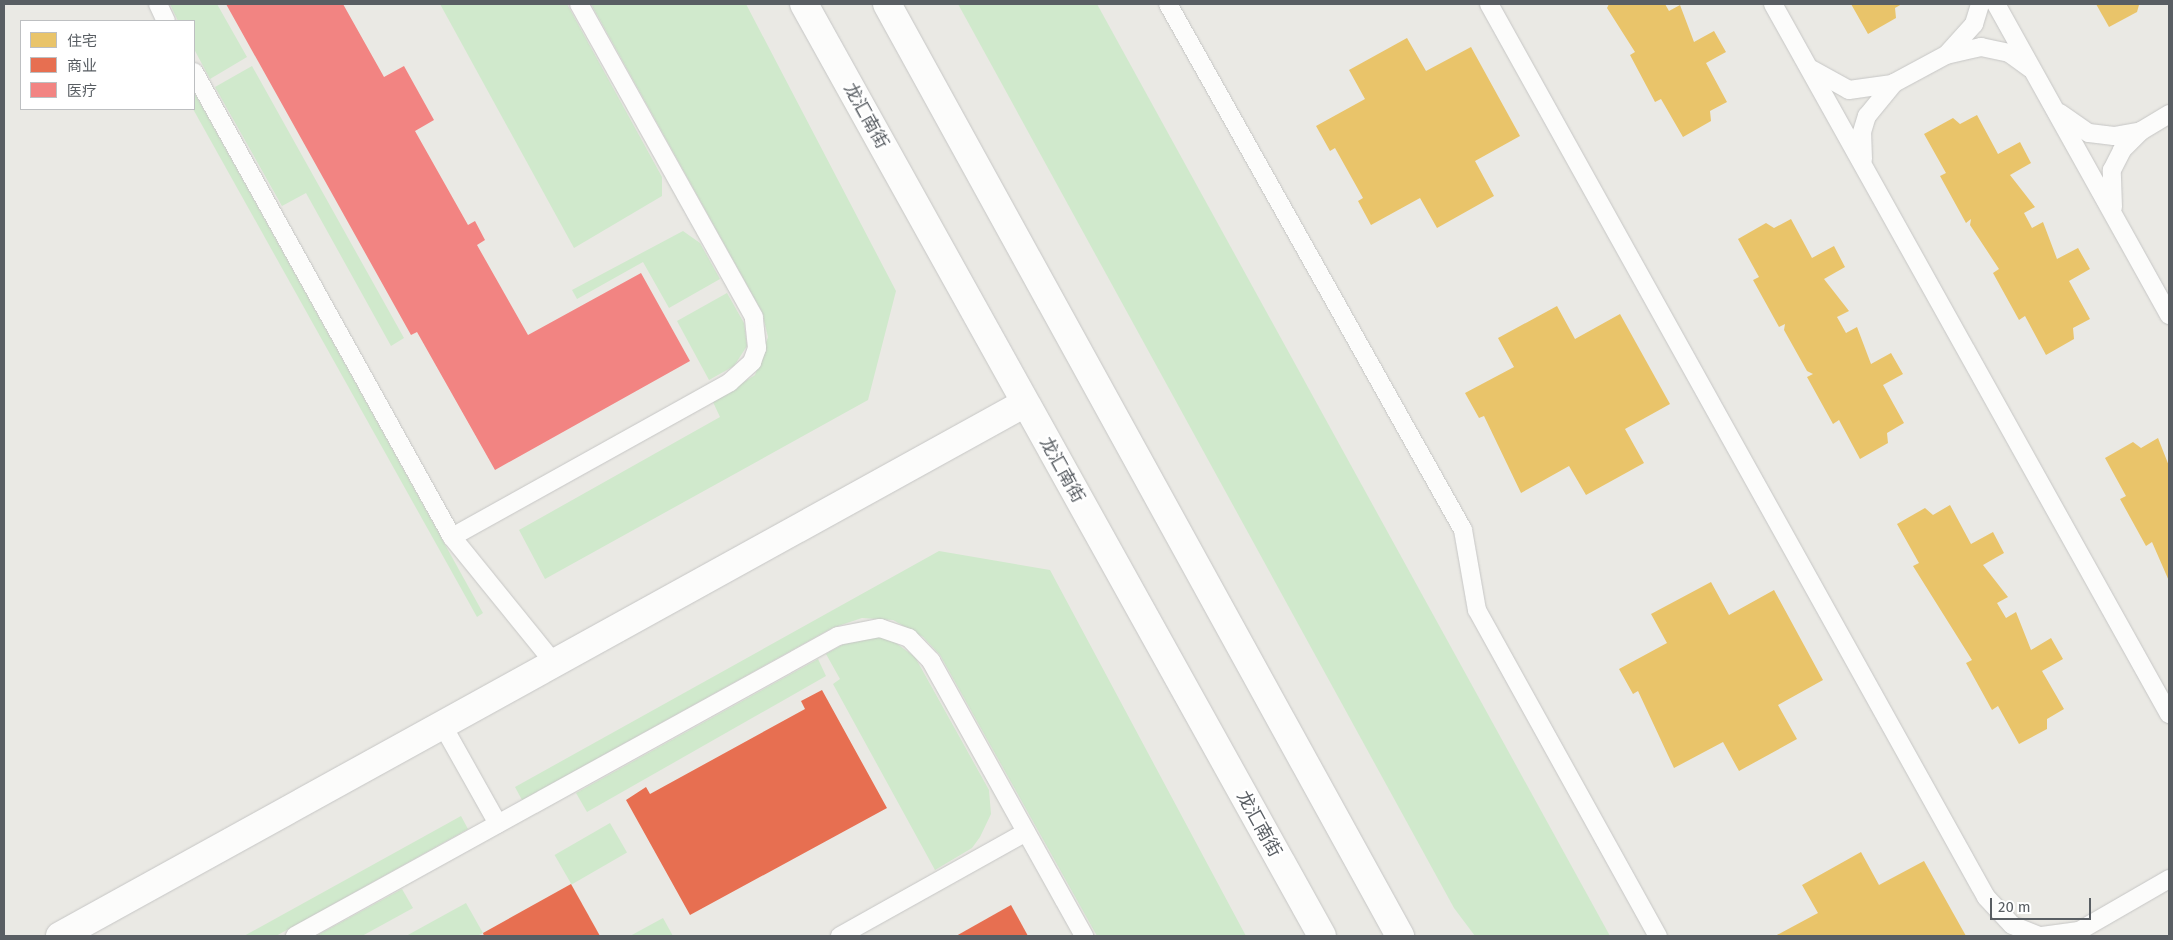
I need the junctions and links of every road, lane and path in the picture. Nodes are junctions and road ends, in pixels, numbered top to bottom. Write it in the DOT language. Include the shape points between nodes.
graph roads {
  1 [pos="158,4"];
  2 [pos="579,4"];
  3 [pos="804,4"];
  4 [pos="888,4"];
  5 [pos="1168,4"];
  6 [pos="1489,4"];
  7 [pos="1773,4"];
  8 [pos="1980,4"];
  9 [pos="1996,4"];
  10 [pos="166,20"];
  11 [pos="1946,55"];
  12 [pos="1806,63"];
  13 [pos="2034,71"];
  14 [pos="195,74"];
  15 [pos="1894,83"];
  16 [pos="2053,106"];
  17 [pos="2169,114"];
  18 [pos="2141,131"];
  19 [pos="1866,169"];
  20 [pos="2115,217"];
  21 [pos="2169,315"];
  22 [pos="1025,403"];
  23 [pos="452,537"];
  24 [pos="555,664"];
  25 [pos="2167,708"];
  26 [pos="443,726"];
  27 [pos="498,824"];
  28 [pos="1026,832"];
  29 [pos="2169,879"];
  30 [pos="60,936"];
  31 [pos="295,936"];
  32 [pos="840,936"];
  33 [pos="1084,936"];
  34 [pos="1322,936"];
  35 [pos="1400,936"];
  36 [pos="1658,936"];
  37 [pos="2041,936"];
  1 -- 10 [label="lane"];
  2 -- 23 [label="lane" via="754,318 757,348 752,362 730,382"];
  3 -- 22 [label="main road, 龙汇南街"];
  4 -- 35 [label="main road"];
  5 -- 36 [label="lane" via="1463,530 1477,610"];
  6 -- 37 [label="lane" via="1986,897 2012,925"];
  7 -- 12 [label="lane"];
  8 -- 11 [label="lane" via="1970,30"];
  9 -- 13 [label="lane"];
  11 -- 13 [label="lane" via="1995,48"];
  11 -- 15 [label="lane"];
  12 -- 15 [label="lane" via="1824,79 1849,90"];
  12 -- 19 [label="lane"];
  13 -- 16 [label="lane"];
  14 -- 23 [label="lane"];
  15 -- 19 [label="lane" via="1867,116 1861,149"];
  16 -- 18 [label="lane" via="2089,133 2114,136"];
  16 -- 20 [label="lane"];
  17 -- 18 [label="lane"];
  18 -- 20 [label="lane" via="2122,150 2112,170"];
  19 -- 25 [label="lane"];
  20 -- 21 [label="lane"];
  22 -- 24 [label="main road"];
  22 -- 34 [label="main road, 龙汇南街"];
  23 -- 24 [label="lane"];
  24 -- 26 [label="main road"];
  26 -- 27 [label="lane"];
  26 -- 30 [label="main road"];
  27 -- 28 [label="lane" via="838,636 880,628 909,638 930,661"];
  27 -- 31 [label="lane"];
  28 -- 32 [label="lane"];
  28 -- 33 [label="lane"];
  29 -- 37 [label="lane" via="2079,931"];
}
